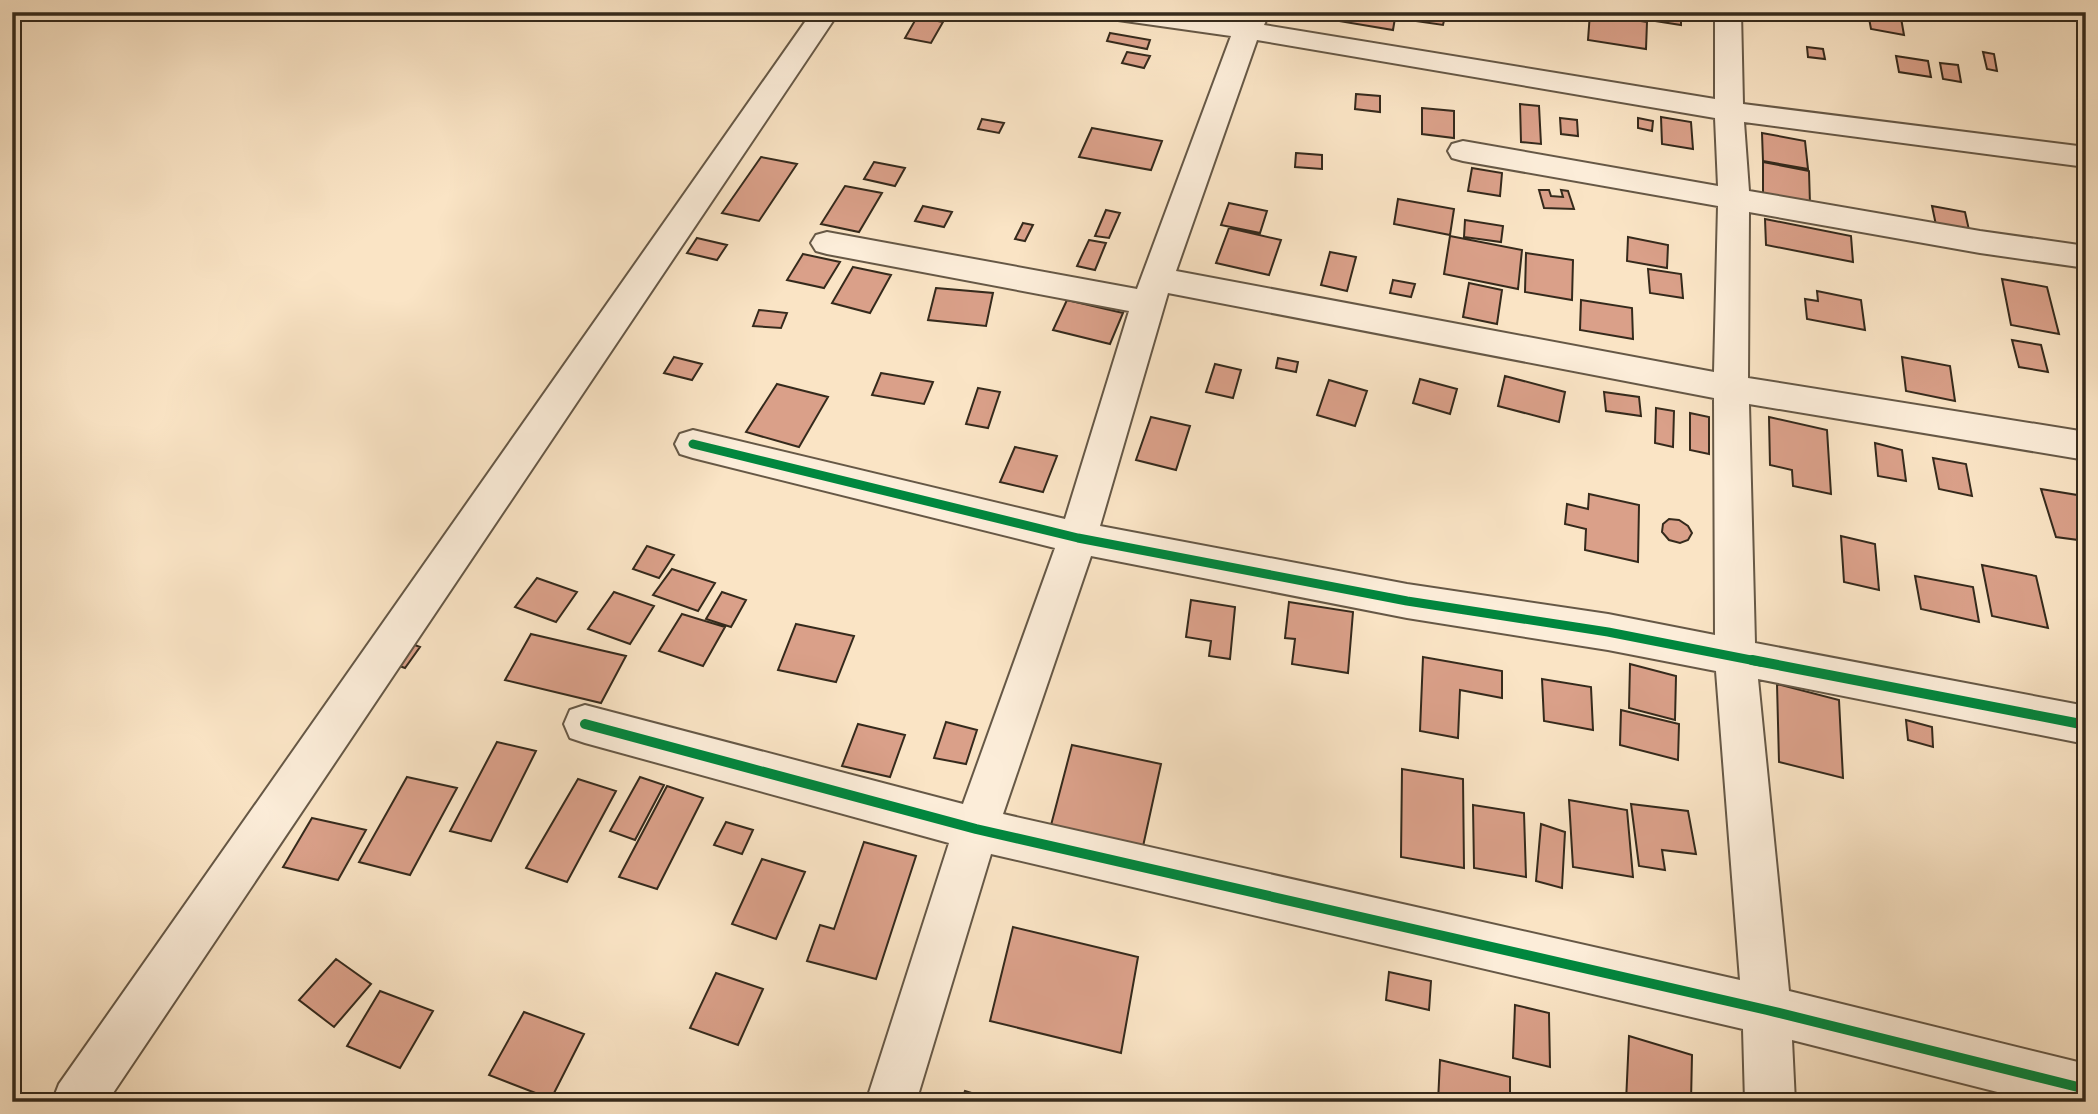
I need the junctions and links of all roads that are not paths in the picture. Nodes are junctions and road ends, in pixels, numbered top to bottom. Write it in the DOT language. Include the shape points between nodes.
graph roads {
  1 [pos="827,12"];
  2 [pos="1118,12"];
  3 [pos="1728,12"];
  4 [pos="1252,21"];
  5 [pos="1729,111"];
  6 [pos="1463,150"];
  7 [pos="2086,158"];
  8 [pos="1734,197"];
  9 [pos="827,243"];
  10 [pos="2086,257"];
  11 [pos="1152,291"];
  12 [pos="1731,388"];
  13 [pos="693,444"];
  14 [pos="2086,446"];
  15 [pos="1078,538"];
  16 [pos="1735,656"];
  17 [pos="585,724"];
  18 [pos="2086,724"];
  19 [pos="976,829"];
  20 [pos="1767,1010"];
  21 [pos="2086,1089"];
  22 [pos="77,1102"];
  23 [pos="891,1102"];
  24 [pos="1770,1102"];
  1 -- 22 [label="street"];
  2 -- 4 [label="street"];
  3 -- 5 [label="street"];
  4 -- 5 [label="street"];
  4 -- 11 [label="street"];
  5 -- 7 [label="street"];
  5 -- 8 [label="street"];
  6 -- 8 [label="street"];
  8 -- 10 [label="street"];
  8 -- 12 [label="street"];
  9 -- 11 [label="street"];
  11 -- 12 [label="street"];
  11 -- 15 [label="street"];
  12 -- 14 [label="street"];
  12 -- 16 [label="street"];
  13 -- 15 [label="street"];
  15 -- 16 [label="street" via="1407,601"];
  15 -- 19 [label="street"];
  16 -- 18 [label="street"];
  16 -- 20 [label="street"];
  17 -- 19 [label="street"];
  19 -- 20 [label="street"];
  19 -- 23 [label="street"];
  20 -- 21 [label="street"];
  20 -- 24 [label="street"];
}
